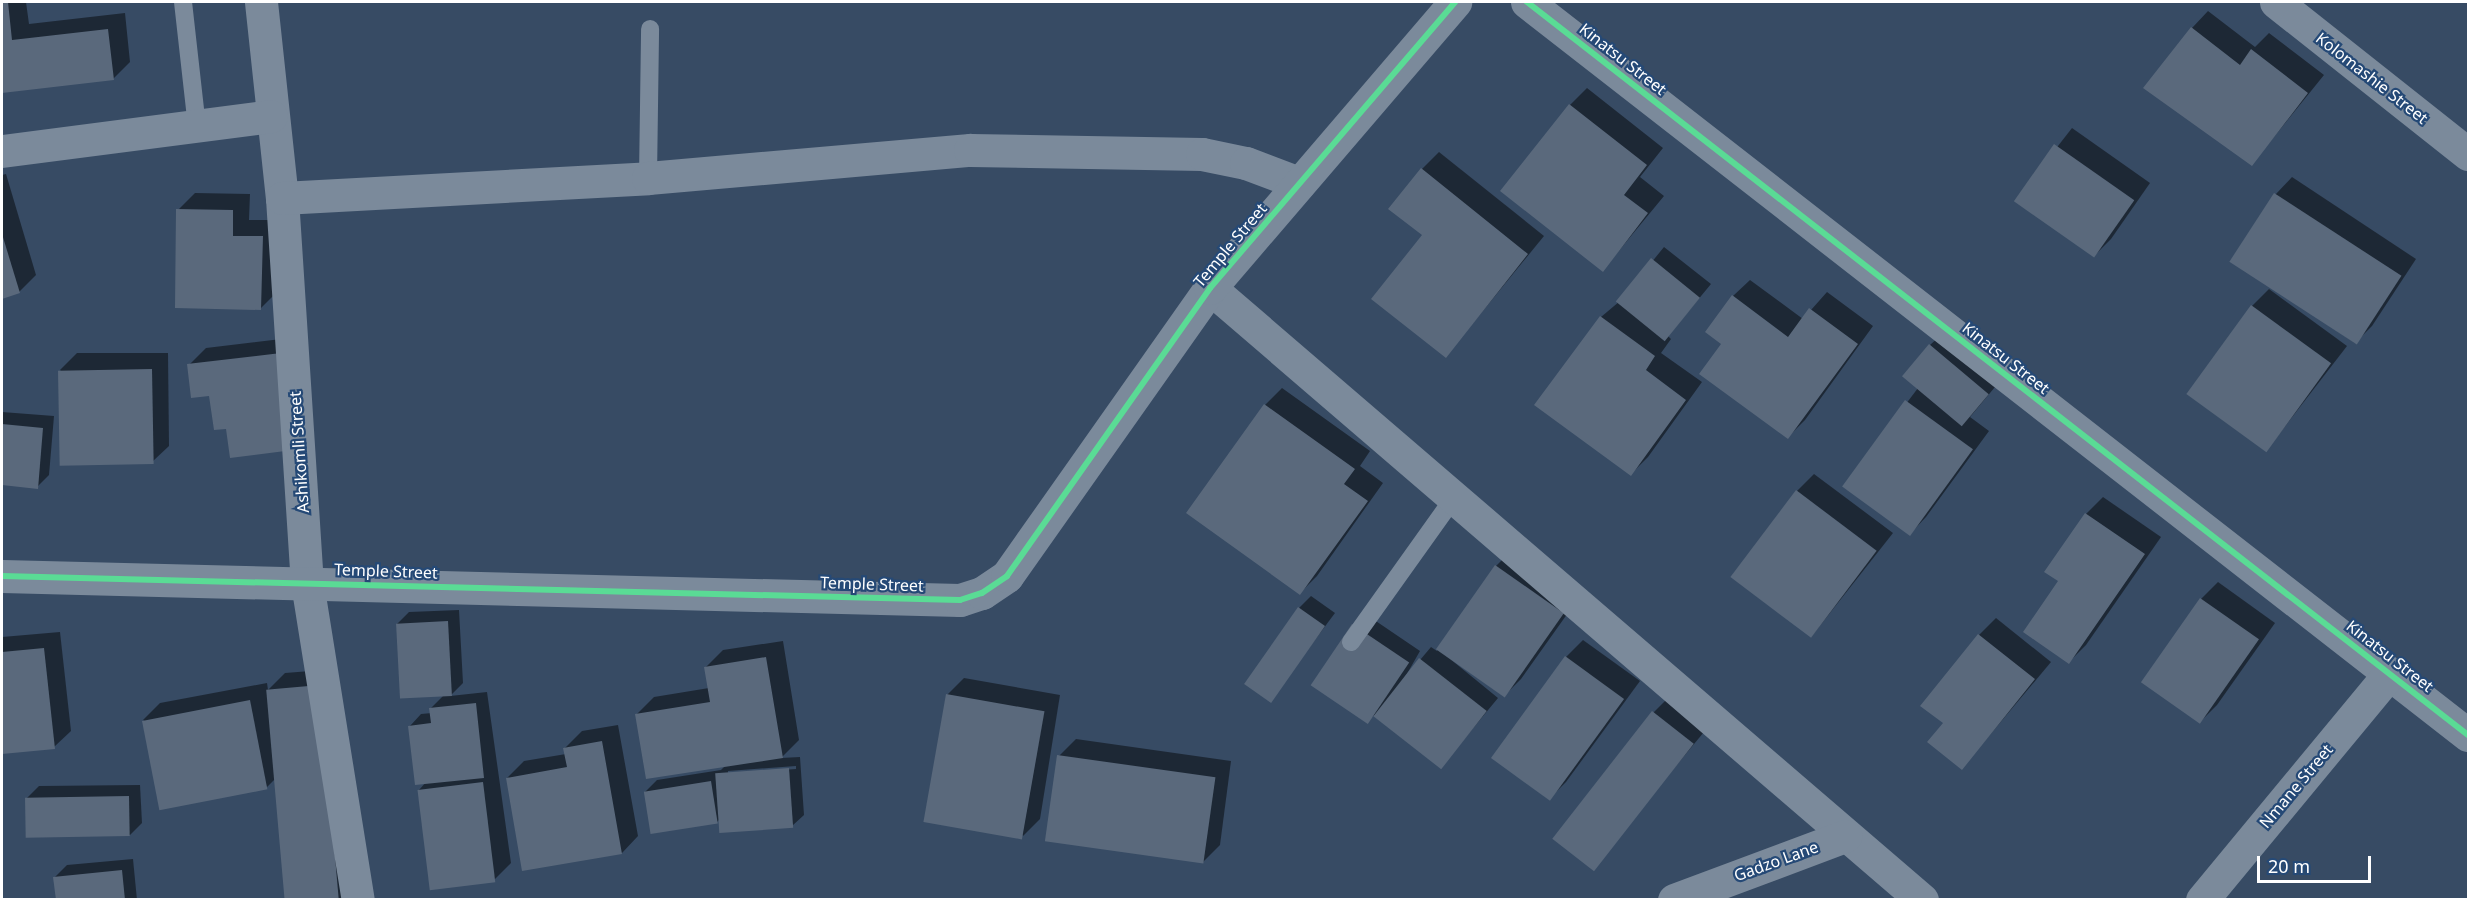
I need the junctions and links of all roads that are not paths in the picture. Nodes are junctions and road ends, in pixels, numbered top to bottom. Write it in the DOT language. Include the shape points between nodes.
graph roads {
  1 [pos="183,2"];
  2 [pos="261,2"];
  3 [pos="1455,2"];
  4 [pos="1527,2"];
  5 [pos="2276,2"];
  6 [pos="650,29"];
  7 [pos="271,116"];
  8 [pos="197,126"];
  9 [pos="2,152"];
  10 [pos="2469,154"];
  11 [pos="648,178"];
  12 [pos="1299,183"];
  13 [pos="282,198"];
  14 [pos="1210,288"];
  15 [pos="1455,496"];
  16 [pos="2,576"];
  17 [pos="307,583"];
  18 [pos="1351,642"];
  19 [pos="2390,673"];
  20 [pos="2469,735"];
  21 [pos="1845,836"];
  22 [pos="358,900"];
  23 [pos="1674,900"];
  24 [pos="1922,900"];
  25 [pos="2202,900"];
  1 -- 8 [label="lane"];
  2 -- 7 [label="street, Ashikomli Street"];
  3 -- 12 [label="street, Temple Street"];
  4 -- 19 [label="street, Kinatsu Street"];
  5 -- 10 [label="street, Kolomashie Street"];
  6 -- 11 [label="lane"];
  7 -- 8 [label="street"];
  7 -- 13 [label="street, Ashikomli Street"];
  8 -- 9 [label="street"];
  11 -- 12 [label="street" via="970,150 1202,154 1246,163"];
  11 -- 13 [label="street"];
  12 -- 14 [label="street, Temple Street"];
  13 -- 17 [label="street, Ashikomli Street"];
  14 -- 15 [label="street"];
  14 -- 17 [label="street, Temple Street" via="1006,576 981,593 960,600"];
  15 -- 18 [label="lane"];
  15 -- 21 [label="street"];
  16 -- 17 [label="street, Temple Street"];
  17 -- 22 [label="street, Ashikomli Street"];
  19 -- 20 [label="street, Kinatsu Street"];
  19 -- 25 [label="street, Nmane Street"];
  21 -- 23 [label="street, Gadzo Lane"];
  21 -- 24 [label="street"];
}
